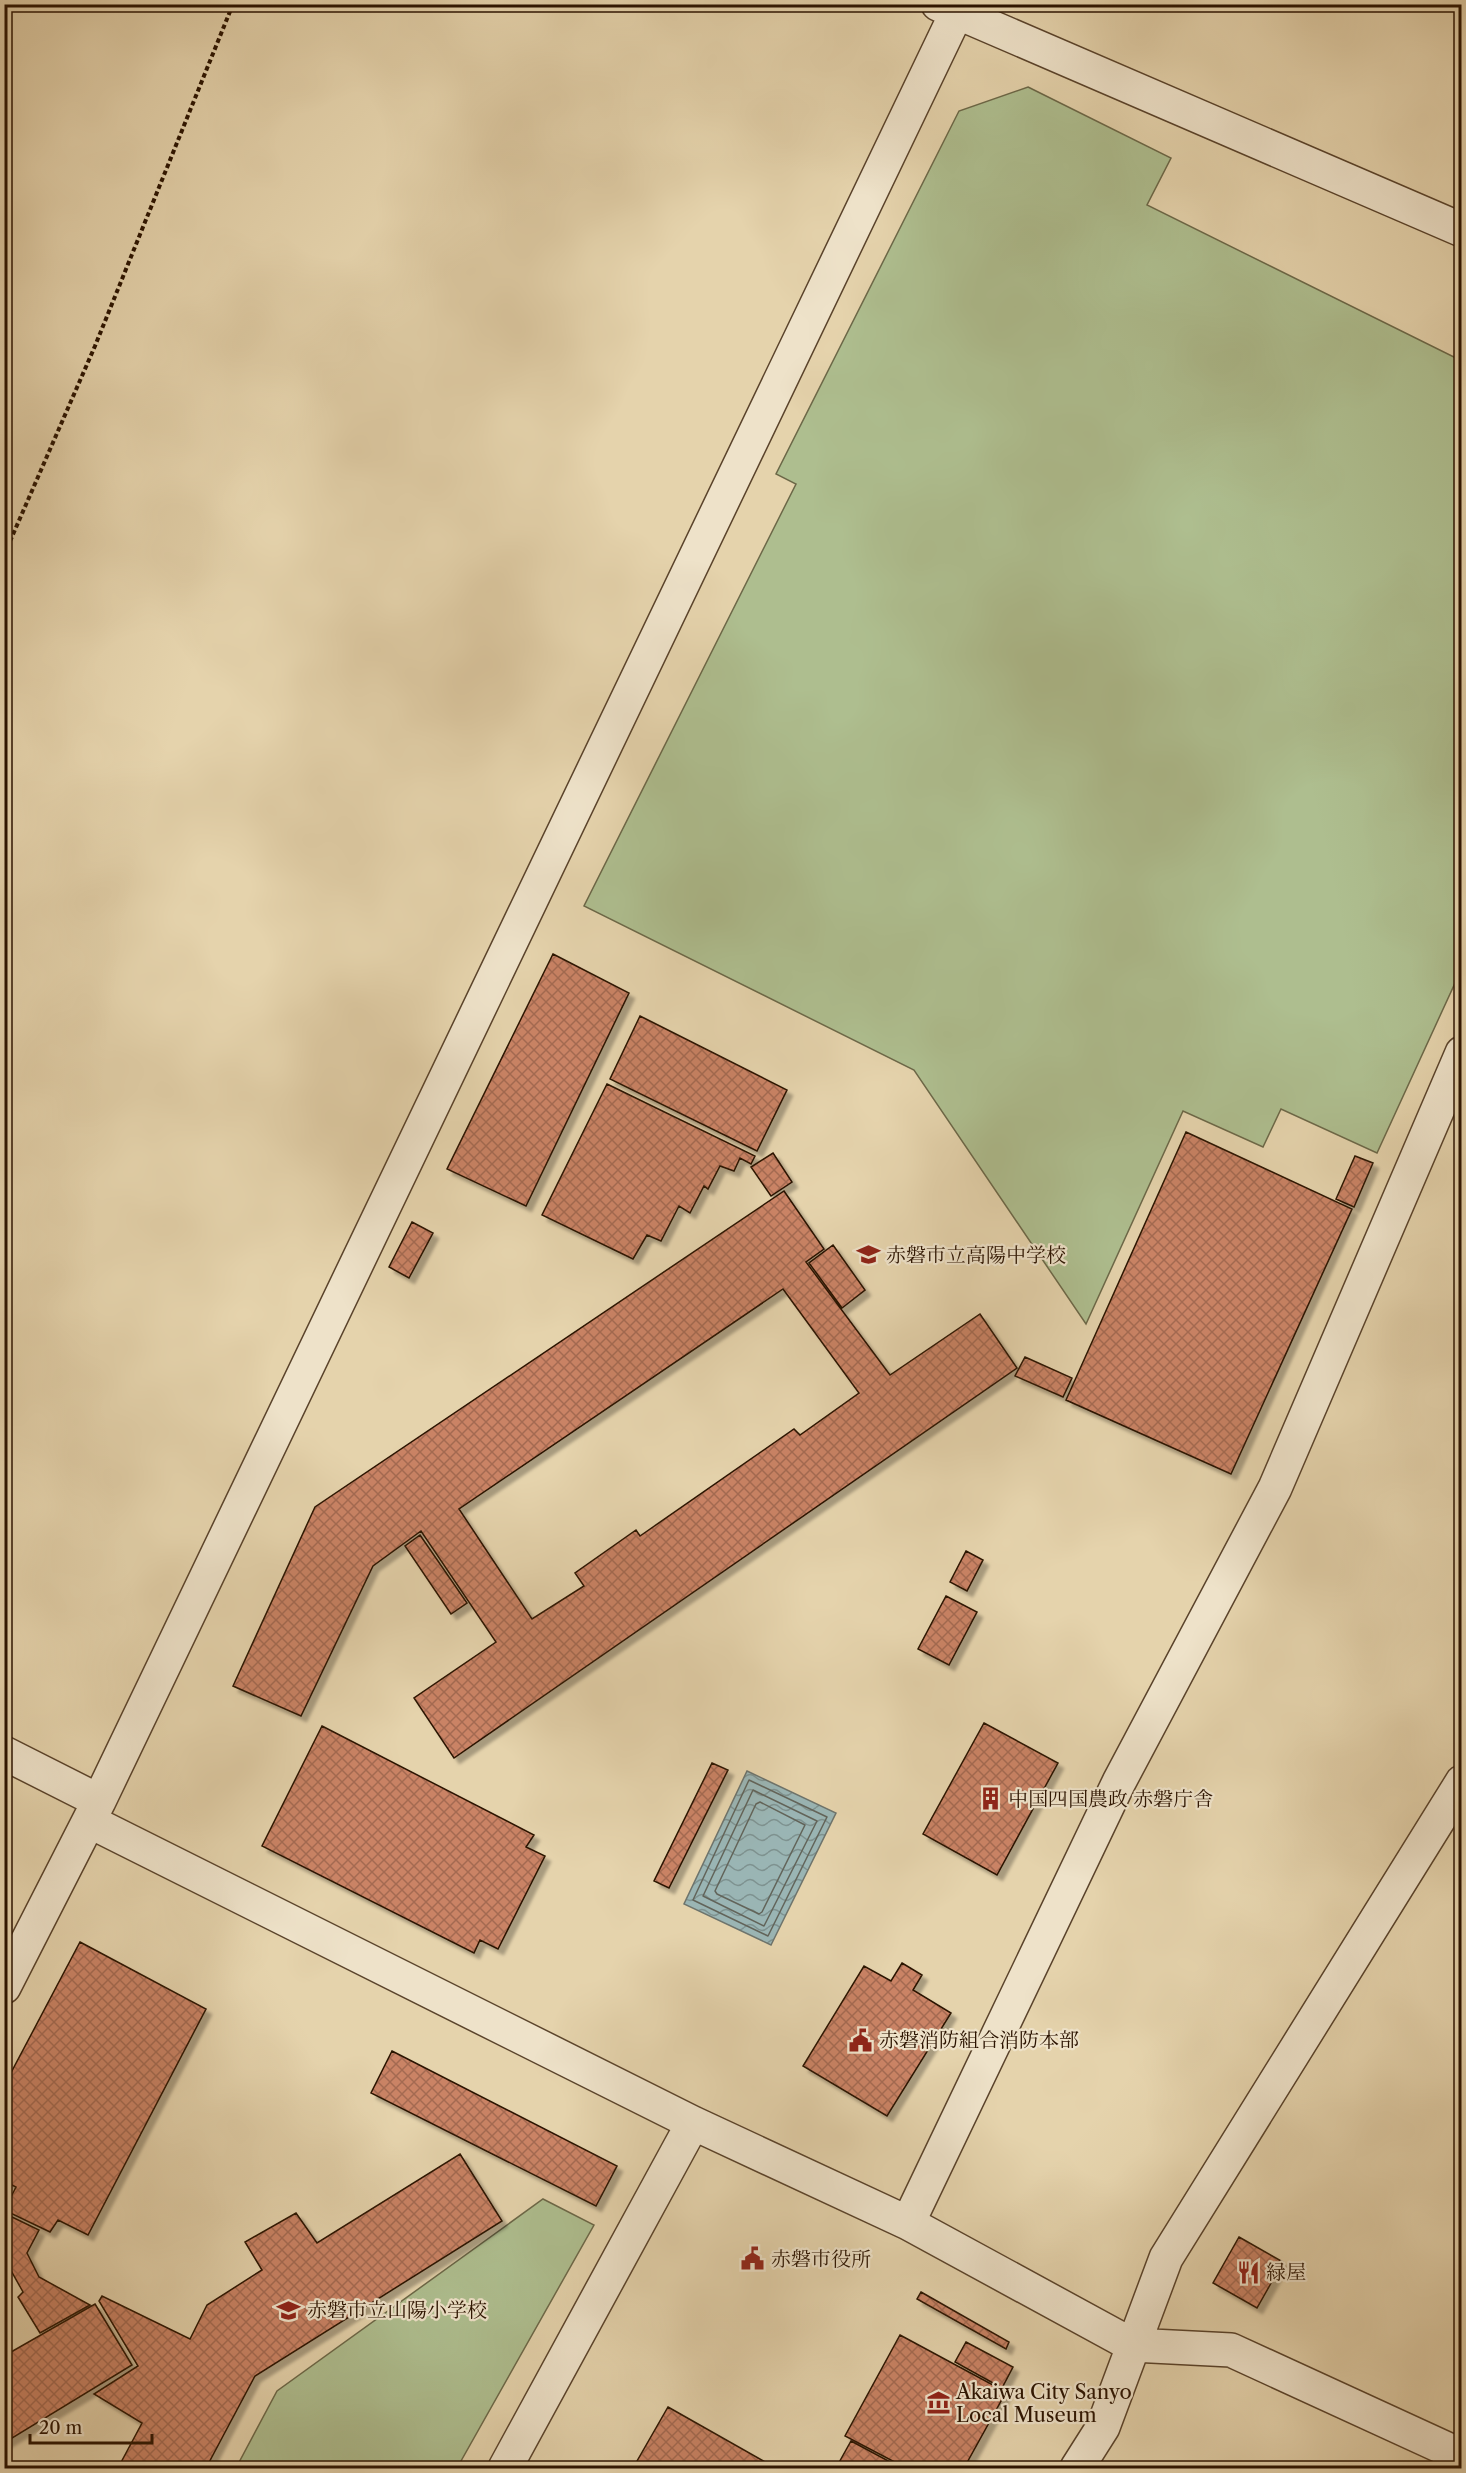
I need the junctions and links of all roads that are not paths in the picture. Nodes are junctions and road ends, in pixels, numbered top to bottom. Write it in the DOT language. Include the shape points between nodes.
graph roads {
  1 [pos="950,8"];
  2 [pos="1461,230"];
  3 [pos="1461,1053"];
  4 [pos="4,1753"];
  5 [pos="1461,1782"];
  6 [pos="94,1811"];
  7 [pos="4,1987"];
  8 [pos="693,2123"];
  9 [pos="908,2223"];
  10 [pos="1132,2346"];
  11 [pos="1461,2456"];
  12 [pos="505,2469"];
  13 [pos="1077,2469"];
  1 -- 2 [label="street"];
  1 -- 6 [label="street"];
  3 -- 9 [label="street" via="1275,1488 1119,1782"];
  4 -- 6 [label="street"];
  5 -- 10 [label="street" via="1166,2258"];
  6 -- 7 [label="street"];
  6 -- 8 [label="street"];
  8 -- 9 [label="street"];
  8 -- 12 [label="street"];
  9 -- 10 [label="street"];
  10 -- 11 [label="street" via="1231,2350"];
  10 -- 13 [label="street" via="1103,2427"];
}
